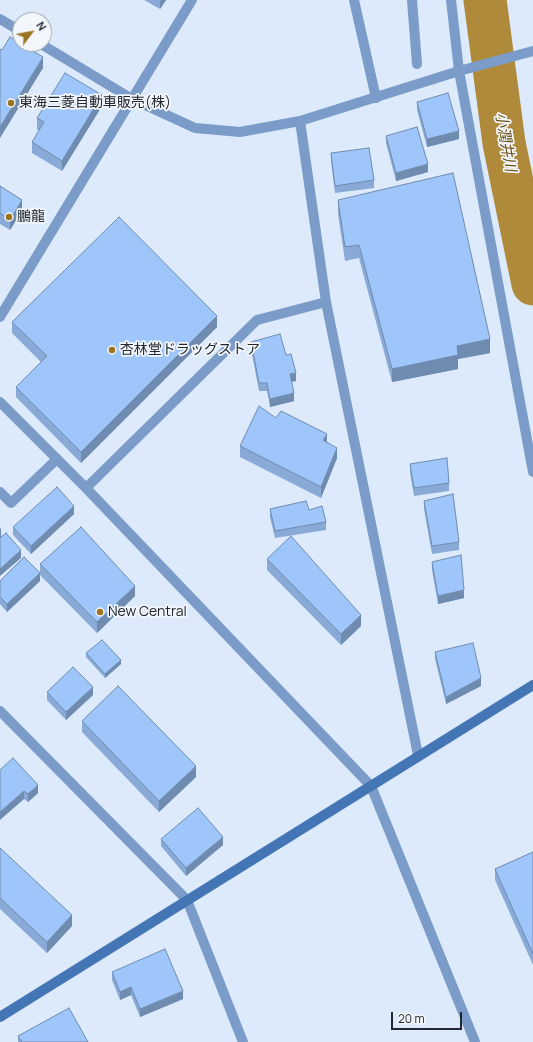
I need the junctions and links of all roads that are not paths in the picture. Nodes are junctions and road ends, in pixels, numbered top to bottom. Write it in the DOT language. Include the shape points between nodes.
graph roads {
  1 [pos="192,0"];
  2 [pos="354,0"];
  3 [pos="412,0"];
  4 [pos="451,0"];
  5 [pos="0,19"];
  6 [pos="12,26"];
  7 [pos="52,51"];
  8 [pos="533,51"];
  9 [pos="417,64"];
  10 [pos="459,71"];
  11 [pos="376,98"];
  12 [pos="132,99"];
  13 [pos="300,121"];
  14 [pos="326,302"];
  15 [pos="0,317"];
  16 [pos="0,402"];
  17 [pos="57,459"];
  18 [pos="533,472"];
  19 [pos="86,488"];
  20 [pos="0,492"];
  21 [pos="533,685"];
  22 [pos="0,711"];
  23 [pos="418,755"];
  24 [pos="371,786"];
  25 [pos="186,900"];
  26 [pos="0,1017"];
  27 [pos="243,1042"];
  28 [pos="474,1042"];
  1 -- 12 [label="street"];
  2 -- 11 [label="street"];
  3 -- 9 [label="street"];
  4 -- 10 [label="street"];
  5 -- 6 [label="street"];
  7 -- 12 [label="street"];
  8 -- 10 [label="street"];
  10 -- 11 [label="street"];
  10 -- 18 [label="street"];
  11 -- 13 [label="street"];
  12 -- 13 [label="street" via="195,128 240,132"];
  12 -- 15 [label="street"];
  13 -- 14 [label="street"];
  14 -- 19 [label="street" via="257,320"];
  14 -- 23 [label="street"];
  16 -- 17 [label="street"];
  17 -- 19 [label="street"];
  17 -- 20 [label="street" via="11,503"];
  19 -- 24 [label="street"];
  21 -- 23 [label="street"];
  22 -- 25 [label="street"];
  23 -- 24 [label="street"];
  24 -- 25 [label="street"];
  24 -- 28 [label="street"];
  25 -- 26 [label="street"];
  25 -- 27 [label="street"];
}
